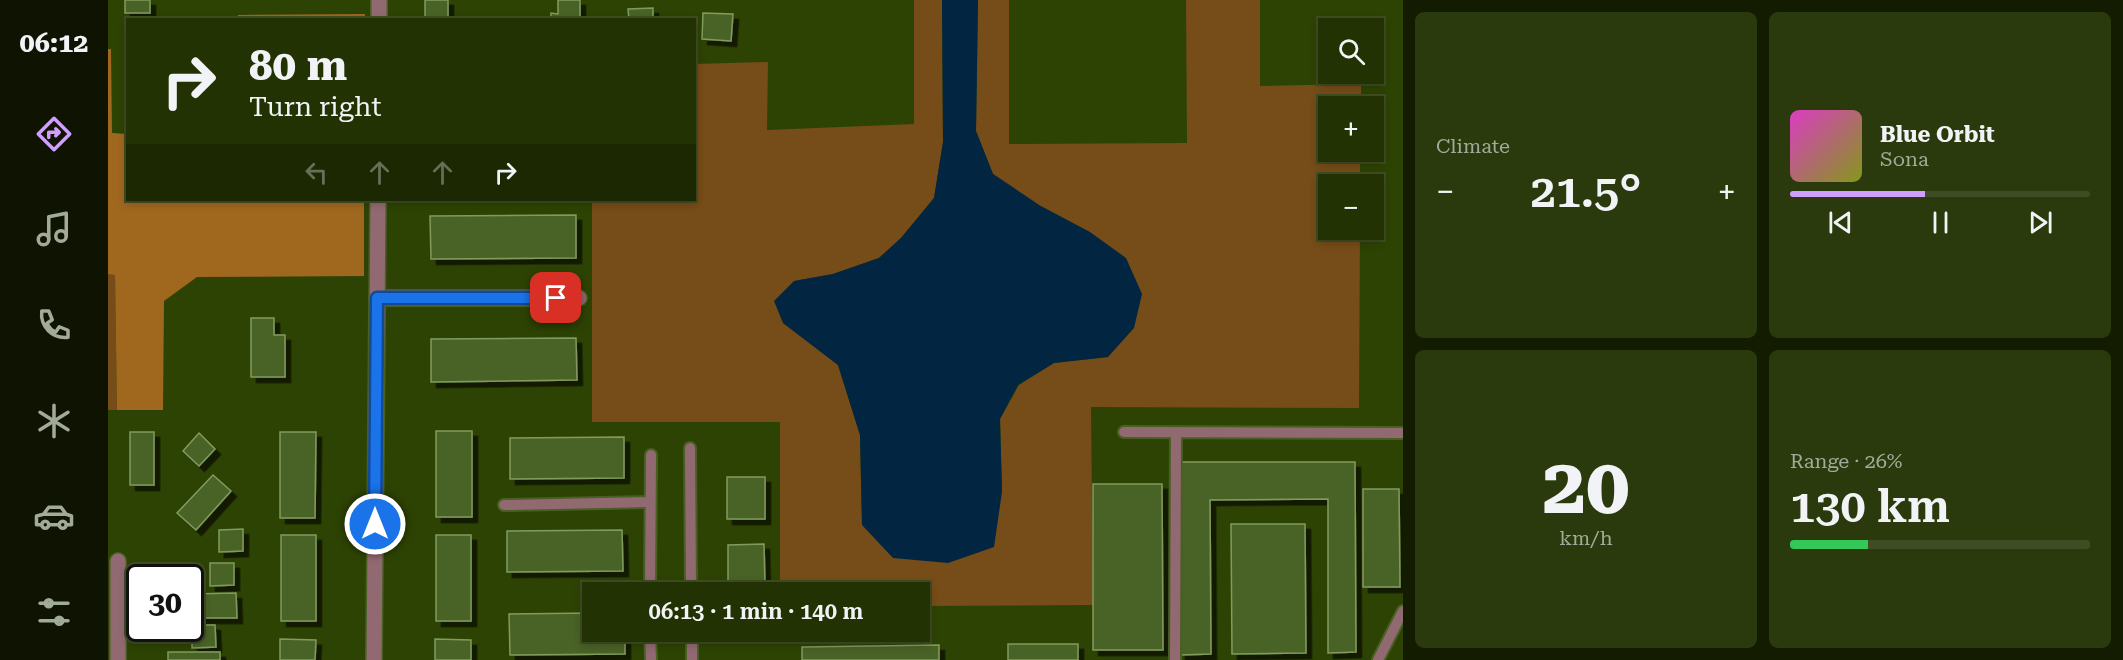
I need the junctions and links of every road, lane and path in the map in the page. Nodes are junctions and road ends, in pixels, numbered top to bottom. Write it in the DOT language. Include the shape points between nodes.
graph roads {
  1 [pos="379,0"];
  2 [pos="379,18"];
  3 [pos="378,201"];
  4 [pos="377,298"];
  5 [pos="579,298"];
  6 [pos="1124,432"];
  7 [pos="1176,433"];
  8 [pos="1403,433"];
  9 [pos="690,448"];
  10 [pos="651,455"];
  11 [pos="650,502"];
  12 [pos="504,505"];
  13 [pos="118,561"];
  14 [pos="650,582"];
  15 [pos="691,582"];
  16 [pos="1403,611"];
  17 [pos="651,642"];
  18 [pos="692,642"];
  19 [pos="118,660"];
  20 [pos="374,660"];
  21 [pos="651,660"];
  22 [pos="692,660"];
  23 [pos="1175,660"];
  24 [pos="1378,660"];
  1 -- 2 [label="street"];
  3 -- 4 [label="street"];
  4 -- 5 [label="street"];
  4 -- 20 [label="street"];
  6 -- 7 [label="lane"];
  7 -- 8 [label="lane"];
  7 -- 23 [label="lane"];
  9 -- 15 [label="lane"];
  10 -- 11 [label="lane"];
  11 -- 12 [label="lane"];
  11 -- 14 [label="lane"];
  13 -- 19 [label="street"];
  16 -- 24 [label="lane"];
  17 -- 21 [label="lane"];
  18 -- 22 [label="lane"];
}
